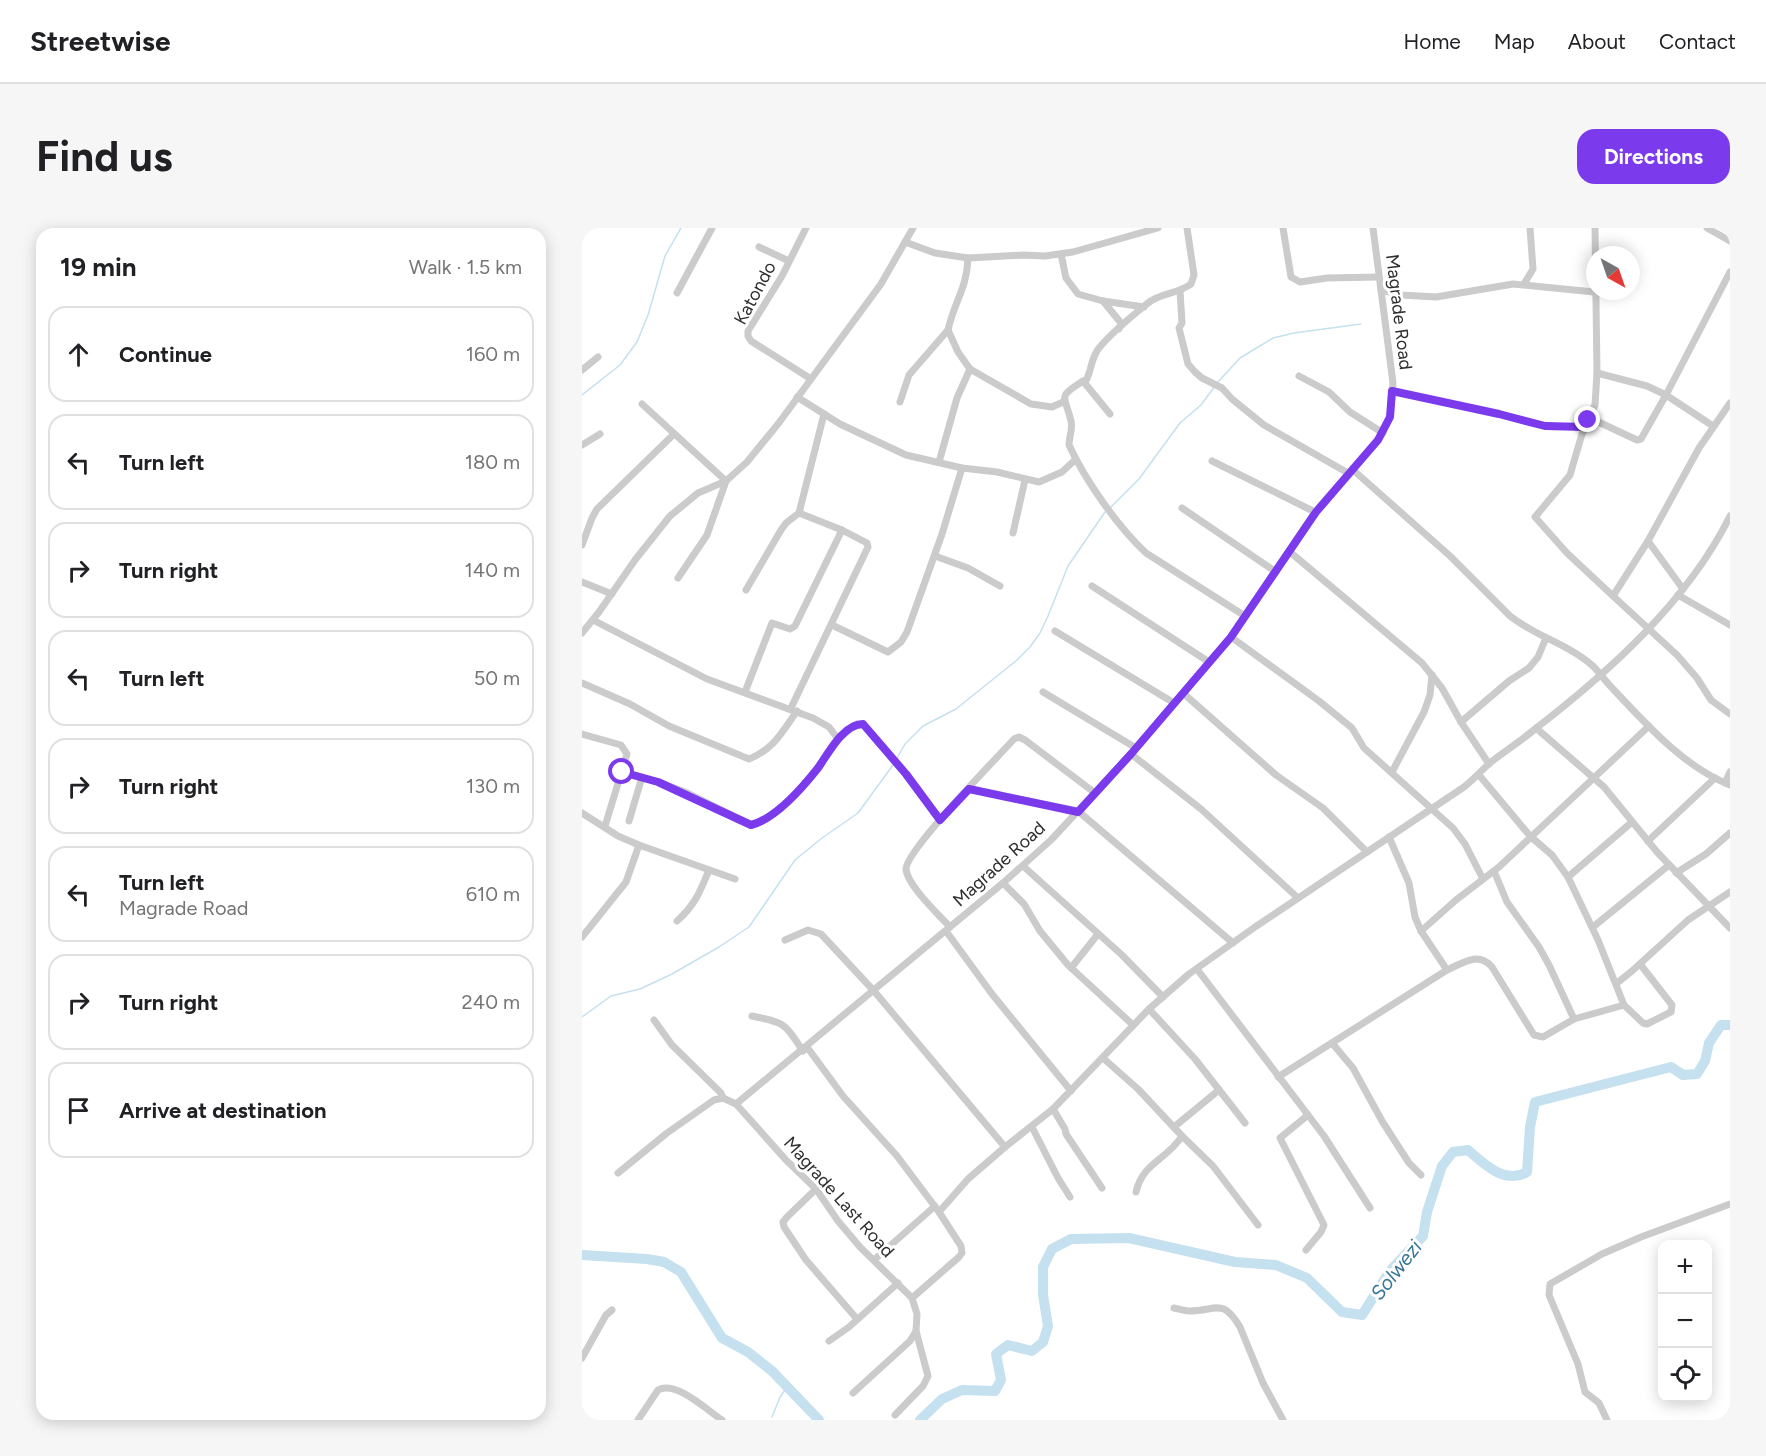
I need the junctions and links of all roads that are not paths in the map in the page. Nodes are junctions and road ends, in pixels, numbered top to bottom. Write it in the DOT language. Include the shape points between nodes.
graph roads {
  1 [pos="712,228"];
  2 [pos="806,228"];
  3 [pos="913,228"];
  4 [pos="1158,228"];
  5 [pos="1187,228"];
  6 [pos="1283,228"];
  7 [pos="1373,228"];
  8 [pos="1530,228"];
  9 [pos="1594,228"];
  10 [pos="1707,228"];
  11 [pos="1730,241"];
  12 [pos="905,242"];
  13 [pos="1594,246"];
  14 [pos="759,247"];
  15 [pos="1061,254"];
  16 [pos="968,258"];
  17 [pos="789,261"];
  18 [pos="1730,272"];
  19 [pos="1378,277"];
  20 [pos="1524,284"];
  21 [pos="1381,290"];
  22 [pos="1180,291"];
  23 [pos="1586,291"];
  24 [pos="677,293"];
  25 [pos="1594,300"];
  26 [pos="1103,301"];
  27 [pos="1144,307"];
  28 [pos="1119,329"];
  29 [pos="948,330"];
  30 [pos="598,357"];
  31 [pos="970,369"];
  32 [pos="582,370"];
  33 [pos="1597,373"];
  34 [pos="1299,376"];
  35 [pos="811,379"];
  36 [pos="1085,382"];
  37 [pos="1392,391"];
  38 [pos="1666,395"];
  39 [pos="797,397"];
  40 [pos="900,402"];
  41 [pos="1063,402"];
  42 [pos="1730,403"];
  43 [pos="642,404"];
  44 [pos="824,414"];
  45 [pos="1110,414"];
  46 [pos="1590,418"];
  47 [pos="1713,426"];
  48 [pos="1585,427"];
  49 [pos="1383,433"];
  50 [pos="600,434"];
  51 [pos="674,434"];
  52 [pos="582,445"];
  53 [pos="1076,459"];
  54 [pos="1212,461"];
  55 [pos="939,462"];
  56 [pos="962,468"];
  57 [pos="1350,471"];
  58 [pos="1025,480"];
  59 [pos="726,481"];
  60 [pos="1182,508"];
  61 [pos="1316,512"];
  62 [pos="799,513"];
  63 [pos="1730,516"];
  64 [pos="842,530"];
  65 [pos="1013,532"];
  66 [pos="1648,542"];
  67 [pos="582,545"];
  68 [pos="1290,552"];
  69 [pos="935,556"];
  70 [pos="1276,572"];
  71 [pos="678,578"];
  72 [pos="582,582"];
  73 [pos="1000,586"];
  74 [pos="1092,586"];
  75 [pos="746,590"];
  76 [pos="1680,592"];
  77 [pos="612,594"];
  78 [pos="1613,596"];
  79 [pos="1245,616"];
  80 [pos="593,620"];
  81 [pos="832,625"];
  82 [pos="1730,625"];
  83 [pos="1648,628"];
  84 [pos="1055,632"];
  85 [pos="582,633"];
  86 [pos="1231,637"];
  87 [pos="1546,638"];
  88 [pos="1209,662"];
  89 [pos="1600,674"];
  90 [pos="1432,675"];
  91 [pos="582,683"];
  92 [pos="745,692"];
  93 [pos="1043,692"];
  94 [pos="1183,693"];
  95 [pos="1174,703"];
  96 [pos="794,710"];
  97 [pos="1730,714"];
  98 [pos="1461,722"];
  99 [pos="1649,726"];
  100 [pos="1536,728"];
  101 [pos="582,734"];
  102 [pos="838,739"];
  103 [pos="1134,751"];
  104 [pos="1489,764"];
  105 [pos="622,772"];
  106 [pos="1392,772"];
  107 [pos="1730,772"];
  108 [pos="1479,775"];
  109 [pos="642,777"];
  110 [pos="1592,778"];
  111 [pos="1715,778"];
  112 [pos="1727,784"];
  113 [pos="969,789"];
  114 [pos="1095,793"];
  115 [pos="1433,808"];
  116 [pos="1078,812"];
  117 [pos="582,813"];
  118 [pos="629,820"];
  119 [pos="940,820"];
  120 [pos="1632,822"];
  121 [pos="605,826"];
  122 [pos="1730,833"];
  123 [pos="1530,836"];
  124 [pos="1389,837"];
  125 [pos="1648,842"];
  126 [pos="639,845"];
  127 [pos="1367,852"];
  128 [pos="1669,865"];
  129 [pos="1023,866"];
  130 [pos="710,870"];
  131 [pos="1494,871"];
  132 [pos="1676,873"];
  133 [pos="1569,877"];
  134 [pos="735,879"];
  135 [pos="1483,879"];
  136 [pos="1003,883"];
  137 [pos="1730,892"];
  138 [pos="1298,898"];
  139 [pos="1708,905"];
  140 [pos="677,921"];
  141 [pos="1593,927"];
  142 [pos="1730,928"];
  143 [pos="948,929"];
  144 [pos="1421,930"];
  145 [pos="1098,934"];
  146 [pos="582,937"];
  147 [pos="785,940"];
  148 [pos="1233,943"];
  149 [pos="1640,964"];
  150 [pos="1071,968"];
  151 [pos="1197,969"];
  152 [pos="1447,970"];
  153 [pos="1617,983"];
  154 [pos="874,991"];
  155 [pos="1163,997"];
  156 [pos="1624,1005"];
  157 [pos="1149,1010"];
  158 [pos="752,1016"];
  159 [pos="1574,1019"];
  160 [pos="654,1020"];
  161 [pos="1134,1025"];
  162 [pos="1332,1043"];
  163 [pos="805,1049"];
  164 [pos="1103,1058"];
  165 [pos="1278,1077"];
  166 [pos="1219,1090"];
  167 [pos="1071,1091"];
  168 [pos="723,1098"];
  169 [pos="736,1104"];
  170 [pos="1053,1109"];
  171 [pos="1308,1115"];
  172 [pos="1245,1123"];
  173 [pos="1032,1127"];
  174 [pos="1174,1127"];
  175 [pos="1182,1136"];
  176 [pos="1005,1147"];
  177 [pos="618,1173"];
  178 [pos="1421,1175"];
  179 [pos="1102,1188"];
  180 [pos="816,1190"];
  181 [pos="1136,1192"];
  182 [pos="1070,1197"];
  183 [pos="1730,1204"];
  184 [pos="1370,1208"];
  185 [pos="937,1209"];
  186 [pos="1258,1225"];
  187 [pos="1306,1250"];
  188 [pos="874,1260"];
  189 [pos="898,1283"];
  190 [pos="912,1298"];
  191 [pos="1174,1308"];
  192 [pos="612,1310"];
  193 [pos="857,1319"];
  194 [pos="916,1331"];
  195 [pos="830,1341"];
  196 [pos="582,1358"];
  197 [pos="853,1393"];
  198 [pos="894,1415"];
  199 [pos="638,1420"];
  200 [pos="722,1420"];
  201 [pos="1283,1420"];
  202 [pos="1607,1420"];
  1 -- 24 [label="street"];
  2 -- 17 [label="street, Katondo"];
  3 -- 12 [label="street"];
  4 -- 15 [label="street"];
  5 -- 22 [label="street" via="1193,280"];
  6 -- 19 [label="street" via="1294,279 1305,282"];
  7 -- 19 [label="street, Magrade Road"];
  8 -- 20 [label="street" via="1533,269"];
  9 -- 13 [label="street"];
  10 -- 11 [label="street"];
  12 -- 16 [label="street" via="935,253"];
  12 -- 35 [label="street" via="881,284"];
  14 -- 17 [label="street"];
  15 -- 16 [label="street"];
  15 -- 26 [label="street" via="1065,278 1078,294"];
  16 -- 29 [label="street" via="964,288"];
  17 -- 35 [label="street, Katondo" via="747,336"];
  18 -- 38 [label="street"];
  19 -- 21 [label="street, Magrade Road"];
  20 -- 21 [label="street" via="1426,297"];
  20 -- 23 [label="street"];
  21 -- 37 [label="street, Magrade Road"];
  22 -- 27 [label="street" via="1157,297"];
  22 -- 57 [label="street" via="1179,328 1188,364 1195,372 1222,388 1264,425"];
  25 -- 33 [label="street"];
  26 -- 27 [label="street"];
  26 -- 28 [label="street" via="1121,322"];
  27 -- 28 [label="street"];
  28 -- 36 [label="street" via="1099,349"];
  29 -- 31 [label="street"];
  29 -- 40 [label="street" via="909,375"];
  30 -- 32 [label="street"];
  31 -- 41 [label="street" via="1031,404 1052,407"];
  31 -- 55 [label="street" via="957,398"];
  33 -- 38 [label="street" via="1638,382"];
  33 -- 46 [label="street"];
  34 -- 49 [label="street" via="1329,392 1350,412"];
  35 -- 39 [label="street"];
  36 -- 41 [label="street" via="1068,390"];
  36 -- 45 [label="street"];
  37 -- 48 [label="street" via="1545,426"];
  37 -- 49 [label="street, Magrade Road" via="1390,417"];
  38 -- 46 [label="street" via="1639,440"];
  38 -- 47 [label="street"];
  39 -- 44 [label="street"];
  39 -- 59 [label="street" via="747,462"];
  41 -- 53 [label="street" via="1071,420 1069,446"];
  42 -- 47 [label="street"];
  43 -- 51 [label="street"];
  44 -- 55 [label="street" via="906,454"];
  44 -- 62 [label="street"];
  46 -- 48 [label="street"];
  47 -- 66 [label="street"];
  48 -- 78 [label="street" via="1570,475 1535,517"];
  49 -- 57 [label="street, Magrade Road"];
  50 -- 52 [label="street"];
  51 -- 59 [label="street"];
  51 -- 67 [label="street" via="597,509"];
  53 -- 58 [label="street" via="1046,481"];
  53 -- 79 [label="street" via="1134,543"];
  54 -- 61 [label="street"];
  55 -- 56 [label="street"];
  56 -- 58 [label="street"];
  56 -- 69 [label="street"];
  57 -- 61 [label="street, Magrade Road"];
  57 -- 87 [label="street" via="1450,556 1510,616"];
  58 -- 65 [label="street"];
  59 -- 71 [label="street" via="707,535"];
  59 -- 77 [label="street" via="698,493 670,516"];
  60 -- 70 [label="street"];
  61 -- 68 [label="street, Magrade Road"];
  62 -- 64 [label="street"];
  62 -- 75 [label="street" via="781,530"];
  63 -- 76 [label="street"];
  64 -- 81 [label="street" via="863,540 868,547"];
  64 -- 92 [label="street" via="795,626 790,629 772,624"];
  66 -- 76 [label="street"];
  66 -- 78 [label="street"];
  68 -- 70 [label="street, Magrade Road"];
  68 -- 90 [label="street" via="1408,650"];
  69 -- 73 [label="street"];
  69 -- 81 [label="street" via="907,632 893,649 881,650"];
  70 -- 79 [label="street, Magrade Road"];
  72 -- 77 [label="street"];
  74 -- 88 [label="street"];
  76 -- 82 [label="street"];
  76 -- 83 [label="street"];
  77 -- 80 [label="street"];
  78 -- 83 [label="street"];
  79 -- 86 [label="street, Magrade Road"];
  80 -- 85 [label="street"];
  80 -- 92 [label="street" via="707,679"];
  81 -- 96 [label="street"];
  83 -- 89 [label="street"];
  83 -- 97 [label="street" via="1688,665 1711,700"];
  84 -- 95 [label="street"];
  86 -- 88 [label="street, Magrade Road"];
  86 -- 106 [label="street" via="1352,728 1364,748"];
  87 -- 89 [label="street" via="1585,660"];
  87 -- 98 [label="street" via="1529,668"];
  88 -- 94 [label="street, Magrade Road"];
  89 -- 99 [label="street"];
  89 -- 100 [label="street"];
  90 -- 98 [label="street"];
  90 -- 106 [label="street" via="1424,712"];
  91 -- 96 [label="street" via="669,726 749,759 772,747"];
  92 -- 96 [label="street"];
  93 -- 103 [label="street"];
  94 -- 95 [label="street, Magrade Road"];
  94 -- 127 [label="street" via="1276,776 1323,808"];
  95 -- 103 [label="street, Magrade Road"];
  96 -- 102 [label="street" via="829,727"];
  98 -- 104 [label="street"];
  99 -- 110 [label="street"];
  99 -- 111 [label="street"];
  100 -- 104 [label="street"];
  100 -- 110 [label="street"];
  101 -- 105 [label="street" via="621,746 627,754"];
  102 -- 109 [label="street" via="796,793 778,810 751,825 685,792"];
  102 -- 119 [label="street" via="863,724"];
  103 -- 114 [label="street, Magrade Road"];
  103 -- 138 [label="street"];
  104 -- 108 [label="street"];
  105 -- 109 [label="street"];
  105 -- 121 [label="street"];
  106 -- 115 [label="street"];
  107 -- 112 [label="street"];
  108 -- 115 [label="street"];
  108 -- 123 [label="street"];
  109 -- 118 [label="street"];
  110 -- 120 [label="street" via="1608,791"];
  110 -- 123 [label="street"];
  111 -- 112 [label="street"];
  111 -- 125 [label="street"];
  113 -- 114 [label="street" via="1017,737"];
  113 -- 116 [label="street"];
  113 -- 119 [label="street"];
  114 -- 116 [label="street, Magrade Road"];
  115 -- 124 [label="street"];
  115 -- 135 [label="street" via="1459,835"];
  116 -- 129 [label="street, Magrade Road"];
  116 -- 148 [label="street"];
  117 -- 121 [label="street"];
  119 -- 143 [label="street" via="906,869 917,890"];
  120 -- 125 [label="street"];
  120 -- 133 [label="street"];
  121 -- 126 [label="street"];
  122 -- 132 [label="street"];
  123 -- 131 [label="street"];
  123 -- 133 [label="street"];
  124 -- 127 [label="street"];
  124 -- 144 [label="street" via="1409,883"];
  125 -- 128 [label="street"];
  126 -- 130 [label="street"];
  126 -- 146 [label="street" via="626,882"];
  127 -- 138 [label="street"];
  128 -- 132 [label="street"];
  128 -- 141 [label="street"];
  129 -- 136 [label="street, Magrade Road"];
  129 -- 145 [label="street"];
  130 -- 134 [label="street"];
  130 -- 140 [label="street" via="697,900"];
  131 -- 135 [label="street"];
  131 -- 159 [label="street" via="1507,902 1550,965"];
  132 -- 139 [label="street"];
  133 -- 141 [label="street"];
  135 -- 144 [label="street"];
  136 -- 143 [label="street, Magrade Road"];
  136 -- 150 [label="street" via="1024,904 1040,931"];
  137 -- 139 [label="street"];
  138 -- 148 [label="street"];
  139 -- 142 [label="street"];
  139 -- 149 [label="street"];
  141 -- 153 [label="street"];
  143 -- 154 [label="street, Magrade Road"];
  143 -- 167 [label="street" via="992,994"];
  144 -- 152 [label="street"];
  145 -- 150 [label="street"];
  145 -- 155 [label="street"];
  147 -- 154 [label="street" via="808,930 821,934"];
  148 -- 151 [label="street"];
  149 -- 153 [label="street"];
  149 -- 156 [label="street" via="1673,1009 1647,1024"];
  150 -- 161 [label="street"];
  151 -- 155 [label="street"];
  151 -- 165 [label="street"];
  152 -- 159 [label="street" via="1473,959 1486,960 1538,1038"];
  152 -- 162 [label="street"];
  153 -- 156 [label="street"];
  154 -- 163 [label="street, Magrade Road"];
  154 -- 176 [label="street"];
  155 -- 157 [label="street"];
  156 -- 159 [label="street"];
  157 -- 161 [label="street"];
  157 -- 166 [label="street"];
  158 -- 163 [label="street" via="781,1023"];
  160 -- 168 [label="street" via="672,1046"];
  161 -- 164 [label="street"];
  162 -- 165 [label="street"];
  162 -- 178 [label="street" via="1353,1068 1382,1121"];
  163 -- 169 [label="street, Magrade Road"];
  163 -- 185 [label="street"];
  164 -- 167 [label="street"];
  164 -- 174 [label="street"];
  165 -- 171 [label="street"];
  166 -- 172 [label="street"];
  166 -- 174 [label="street"];
  167 -- 170 [label="street"];
  168 -- 169 [label="street"];
  168 -- 177 [label="street" via="714,1100 667,1133"];
  169 -- 180 [label="street, Magrade Last Road"];
  170 -- 173 [label="street"];
  170 -- 179 [label="street"];
  171 -- 184 [label="street"];
  171 -- 187 [label="street" via="1280,1138 1324,1225"];
  173 -- 176 [label="street"];
  173 -- 182 [label="street"];
  174 -- 175 [label="street"];
  175 -- 181 [label="street" via="1172,1150 1143,1174"];
  175 -- 186 [label="street" via="1213,1166"];
  176 -- 185 [label="street"];
  180 -- 188 [label="street, Magrade Last Road" via="860,1248"];
  180 -- 193 [label="street" via="786,1217 784,1227 806,1260"];
  183 -- 202 [label="street" via="1602,1254 1550,1284 1549,1295 1578,1364 1585,1392 1599,1403"];
  185 -- 188 [label="street"];
  185 -- 190 [label="street" via="962,1253"];
  188 -- 189 [label="street, Magrade Last Road"];
  189 -- 190 [label="street, Magrade Last Road"];
  189 -- 193 [label="street"];
  190 -- 194 [label="street" via="917,1314"];
  191 -- 201 [label="street" via="1189,1311 1215,1306 1234,1316"];
  192 -- 196 [label="street"];
  193 -- 195 [label="street"];
  194 -- 197 [label="street" via="903,1349"];
  194 -- 198 [label="street" via="928,1376"];
  199 -- 200 [label="street" via="658,1390 669,1387"];
}
